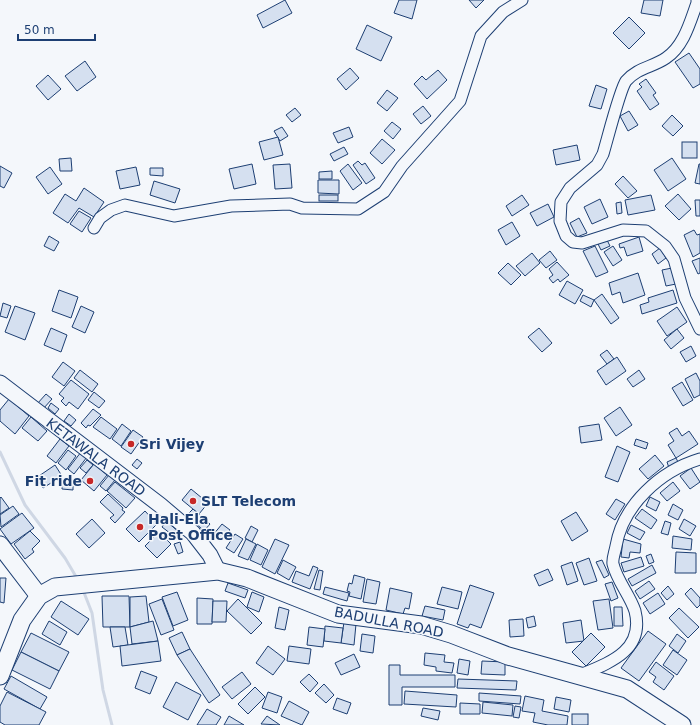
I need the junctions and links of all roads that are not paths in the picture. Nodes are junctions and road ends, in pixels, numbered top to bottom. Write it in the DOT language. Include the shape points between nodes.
graph roads {
  1 [pos="522,0"];
  2 [pos="697,0"];
  3 [pos="94,228"];
  4 [pos="700,329"];
  5 [pos="0,383"];
  6 [pos="700,459"];
  7 [pos="0,545"];
  8 [pos="218,571"];
  9 [pos="39,596"];
  10 [pos="580,675"];
  11 [pos="0,676"];
  12 [pos="682,725"];
  1 -- 3 [label="street" via="503,12 482,36 460,101 402,166 384,192 358,209 302,208 290,204 231,206 174,216 125,205 111,210 100,218"];
  2 -- 4 [label="street" via="676,50 666,59 638,70 625,82 603,154 597,165 570,188 561,202 560,221 566,236 573,242 582,243 623,230 646,230 665,246 674,259 685,298"];
  5 -- 8 [label="main road, KETAWALA ROAD" via="193,533 210,555"];
  6 -- 10 [label="street" via="660,479 639,498 627,514 618,535 613,563 635,612 636,632 630,646 616,660"];
  7 -- 9 [label="highway"];
  8 -- 9 [label="highway, BADULLA ROAD" via="59,586"];
  8 -- 10 [label="highway, BADULLA ROAD" via="247,578 338,614 421,625 508,656"];
  9 -- 11 [label="highway" via="22,620"];
  10 -- 12 [label="highway, BADULLA ROAD" via="627,689"];
}
